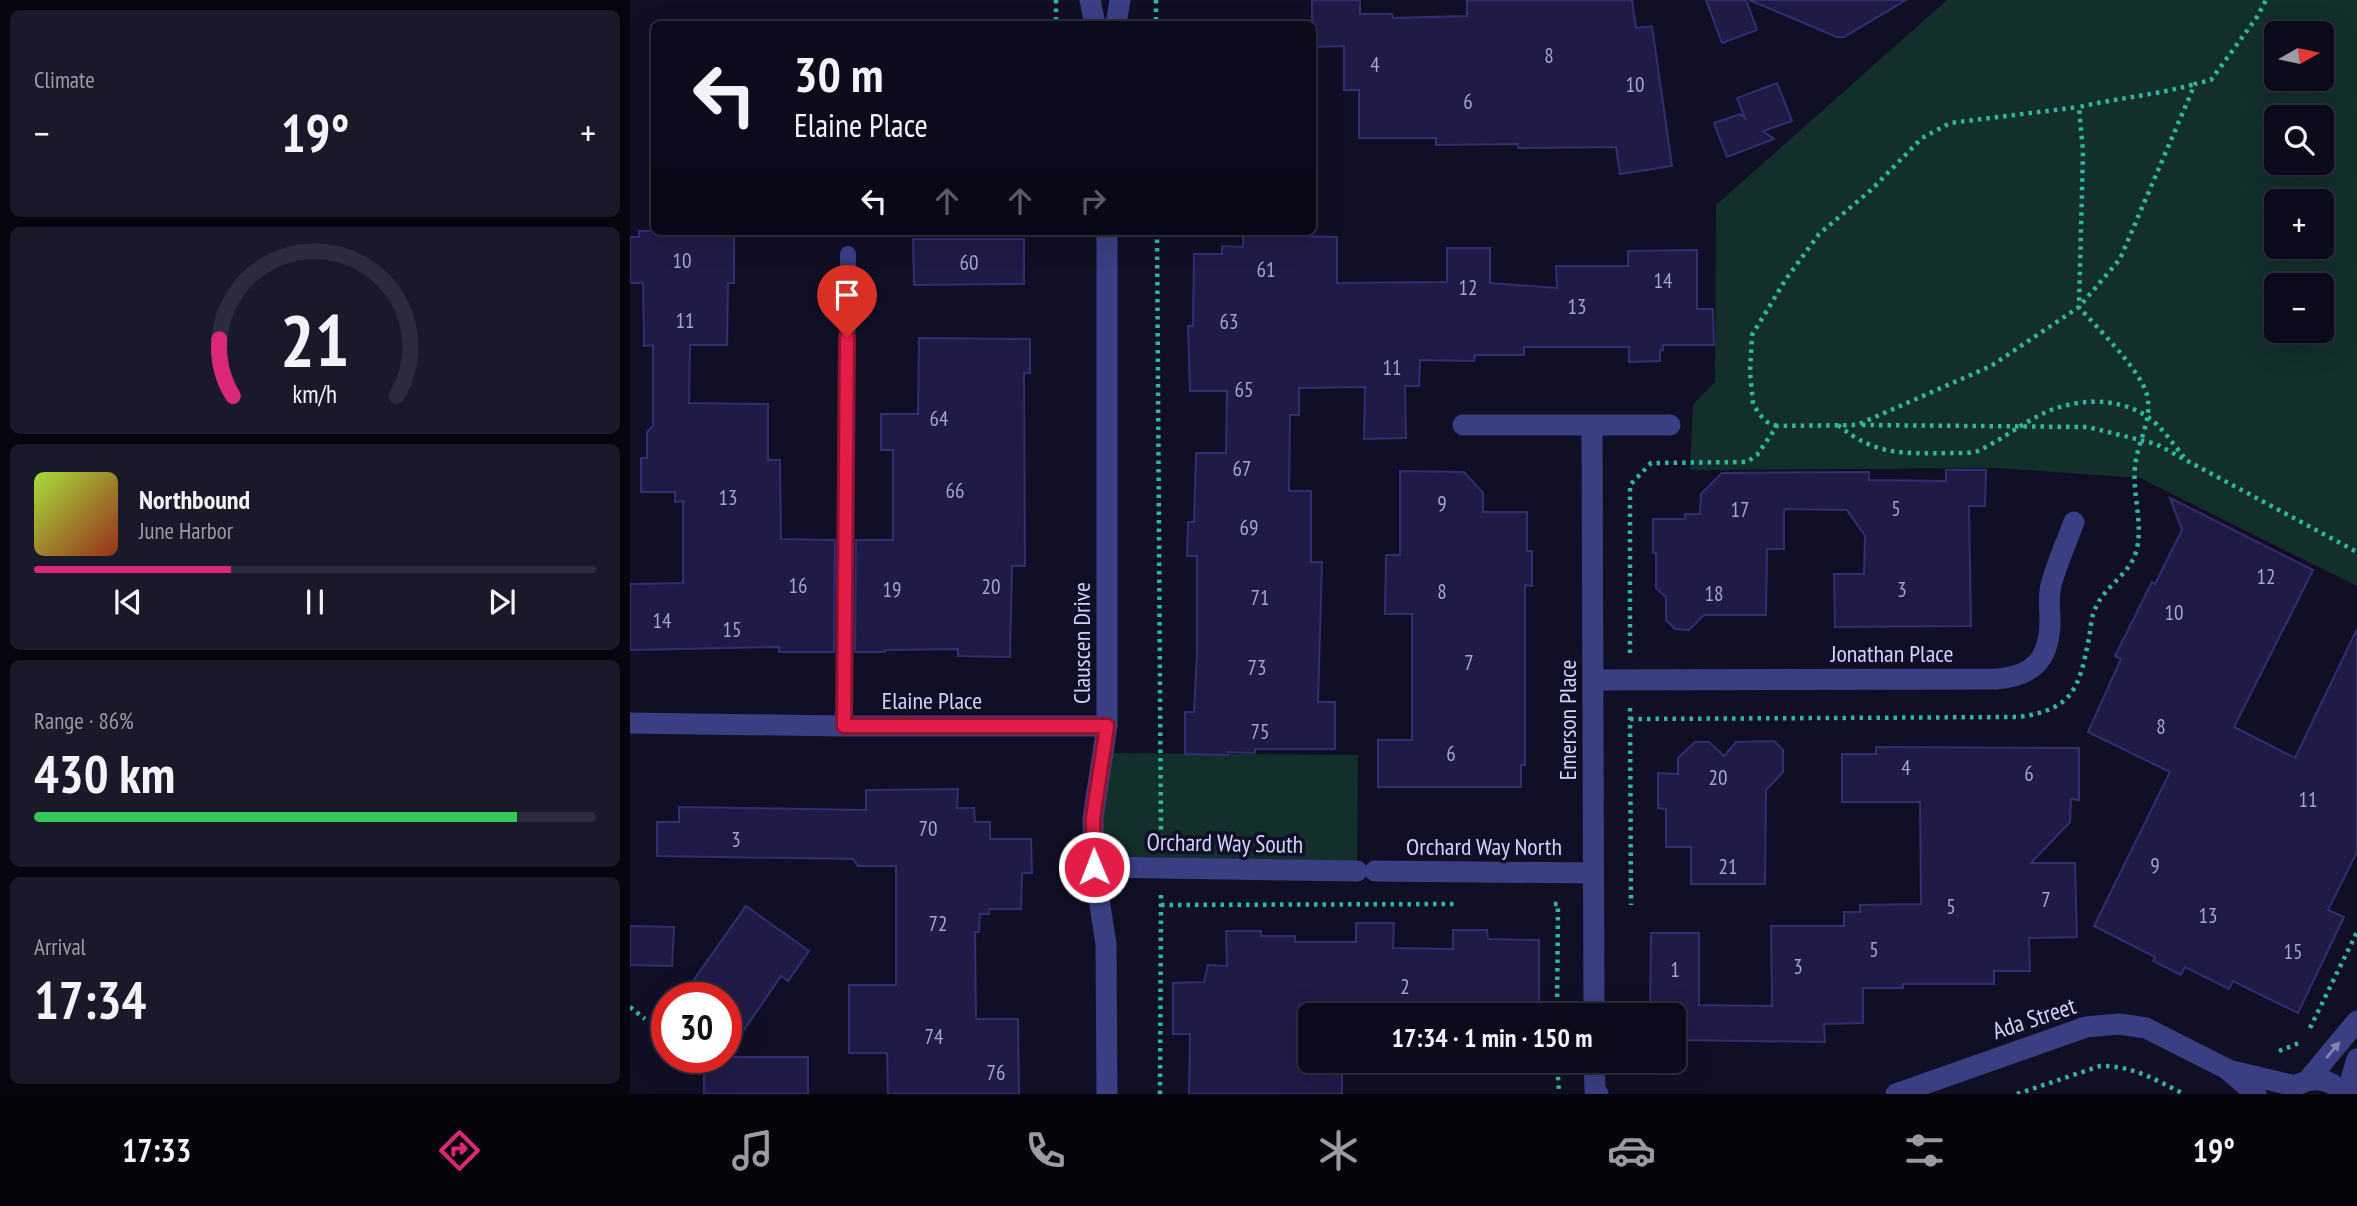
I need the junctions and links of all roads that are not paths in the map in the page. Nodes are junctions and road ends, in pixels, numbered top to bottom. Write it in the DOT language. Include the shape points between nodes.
graph roads {
  1 [pos="1090,0"];
  2 [pos="1120,0"];
  3 [pos="1094,21"];
  4 [pos="1116,21"];
  5 [pos="1107,235"];
  6 [pos="848,254"];
  7 [pos="1463,425"];
  8 [pos="1670,425"];
  9 [pos="1592,426"];
  10 [pos="2074,522"];
  11 [pos="1593,680"];
  12 [pos="630,723"];
  13 [pos="844,726"];
  14 [pos="1107,726"];
  15 [pos="1094,867"];
  16 [pos="1366,871"];
  17 [pos="1593,873"];
  18 [pos="1594,1003"];
  19 [pos="2357,1021"];
  20 [pos="2357,1059"];
  21 [pos="2227,1069"];
  22 [pos="1594,1073"];
  23 [pos="2297,1086"];
  24 [pos="1108,1094"];
  25 [pos="1598,1094"];
  26 [pos="1896,1094"];
  27 [pos="2256,1094"];
  28 [pos="2345,1094"];
  1 -- 3 [label="street"];
  2 -- 4 [label="street"];
  5 -- 14 [label="street, Clauscen Drive"];
  6 -- 13 [label="lane"];
  7 -- 9 [label="street"];
  8 -- 9 [label="street"];
  9 -- 11 [label="street, Emerson Place"];
  10 -- 11 [label="street, Jonathan Place" via="2051,586 2047,646 2038,663 2020,676"];
  11 -- 17 [label="street, Emerson Place"];
  12 -- 13 [label="street, Elaine Place"];
  13 -- 14 [label="street, Elaine Place"];
  14 -- 15 [label="street, Clauscen Drive" via="1093,818"];
  15 -- 16 [label="street, Orchard Way South"];
  15 -- 24 [label="street, Clauscen Drive" via="1106,944"];
  16 -- 17 [label="street, Orchard Way North"];
  17 -- 18 [label="street, Emerson Place"];
  23 -- 19 [label="street, one-way"];
  20 -- 28 [label="street"];
  21 -- 23 [label="street, Ada Street"];
  21 -- 26 [label="street, Ada Street" via="2146,1028 2119,1024 2086,1027"];
  21 -- 27 [label="street, Ada Street"];
  22 -- 25 [label="street"];
  23 -- 28 [label="street, Ada Street" via="2319,1079"];
}
